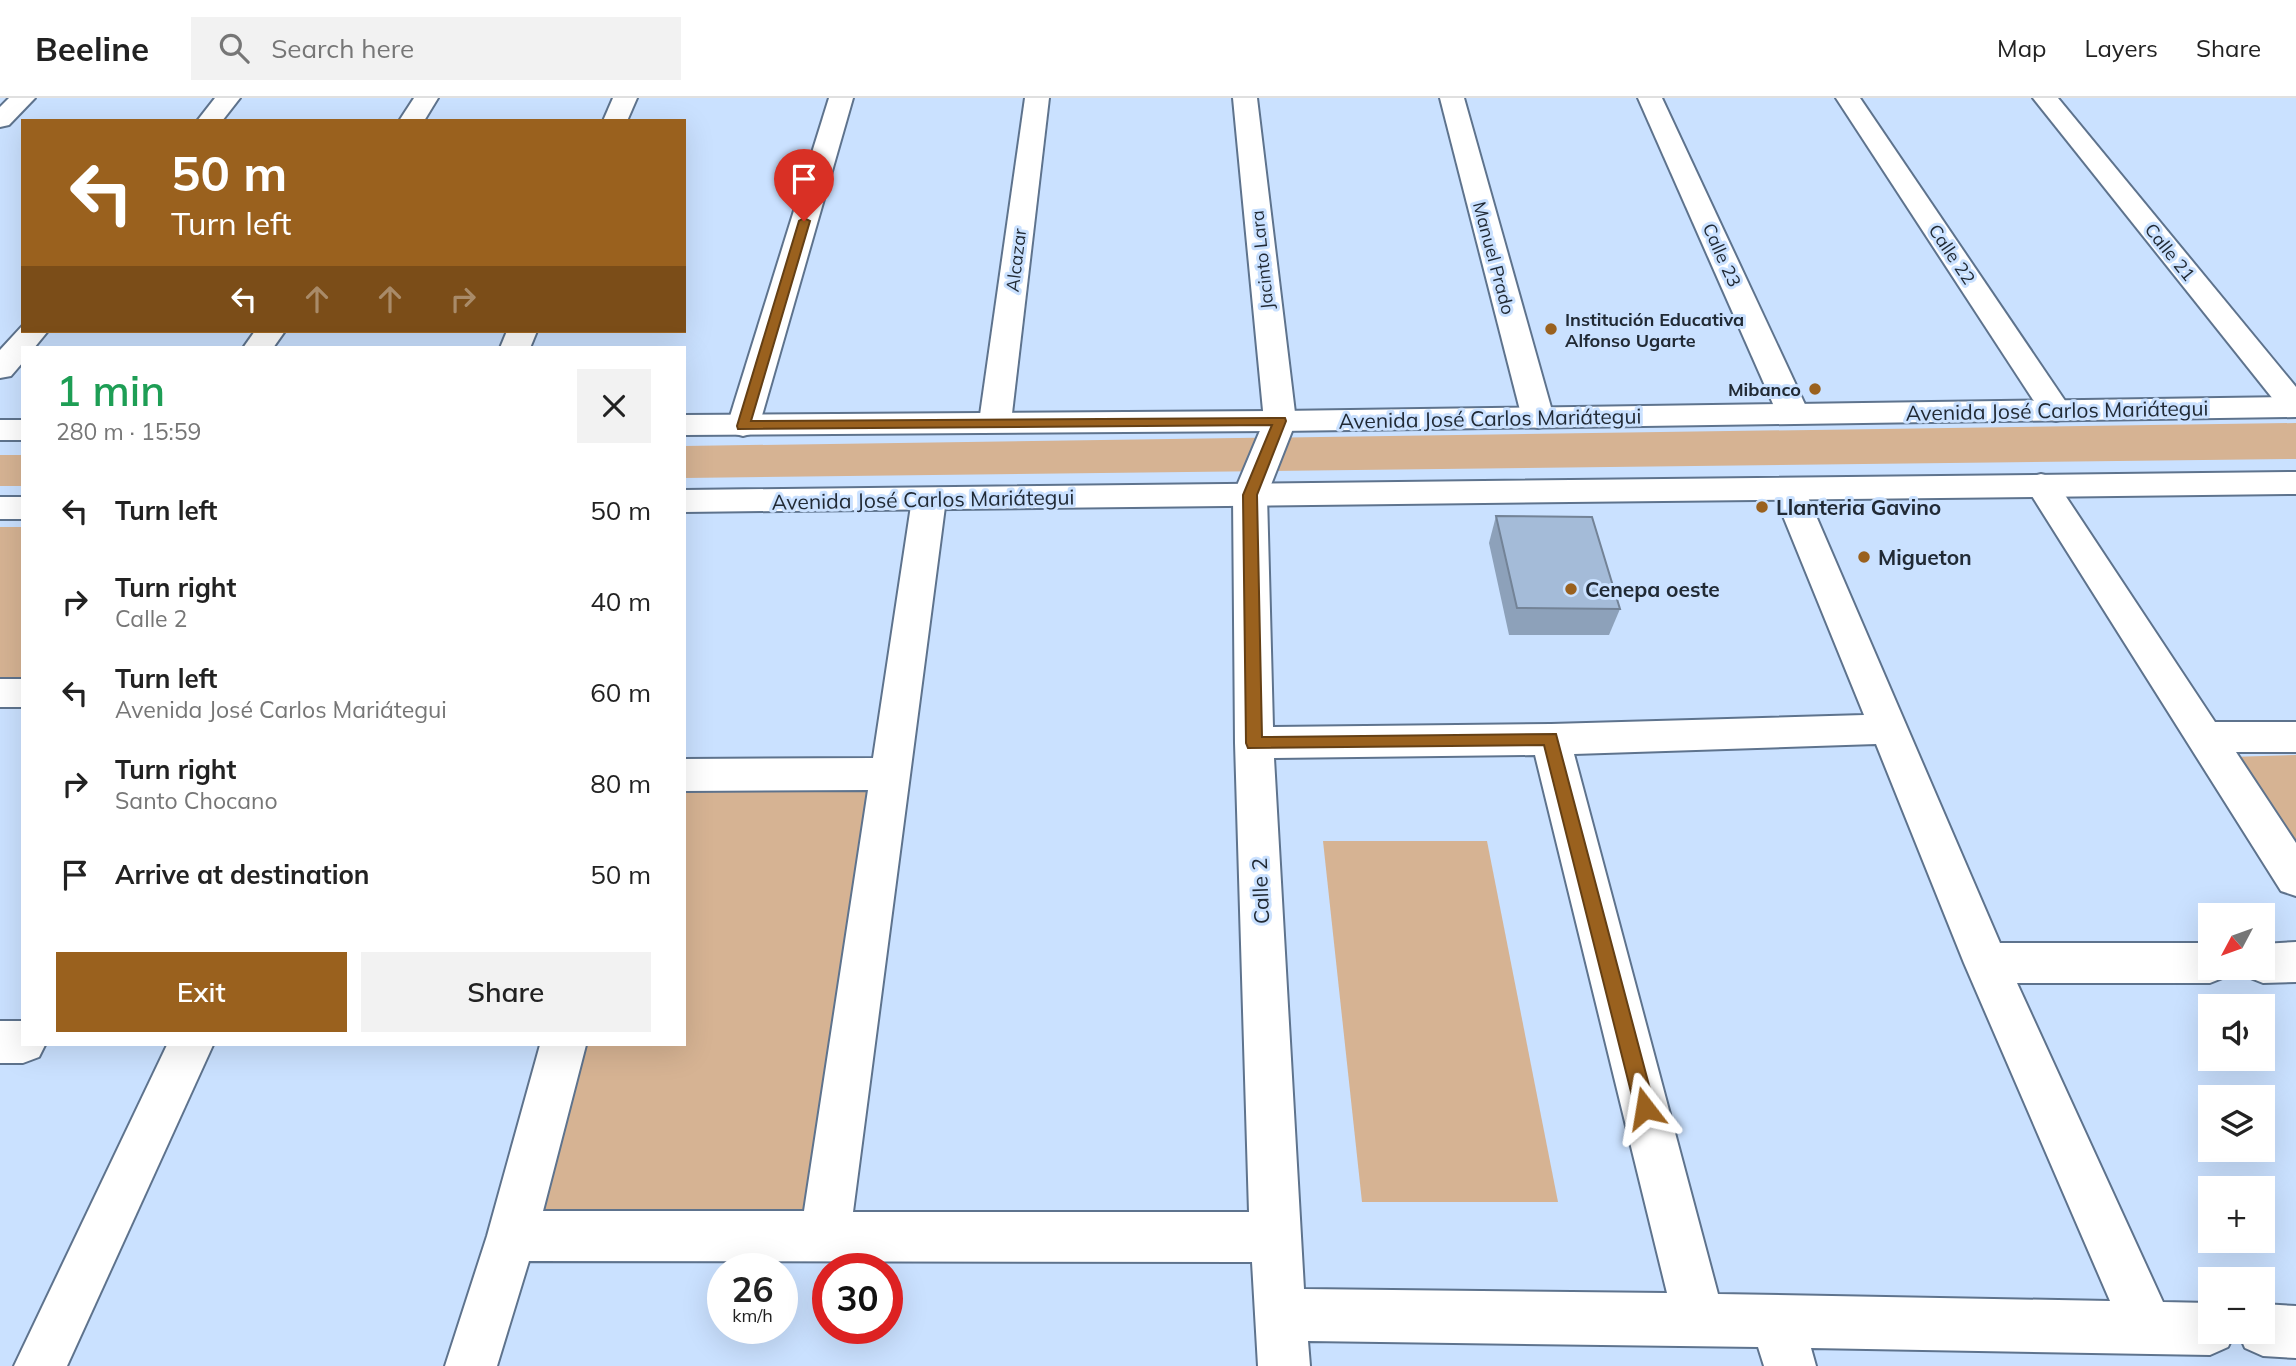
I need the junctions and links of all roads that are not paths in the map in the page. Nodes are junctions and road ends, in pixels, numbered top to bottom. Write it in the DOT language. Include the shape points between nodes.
graph roads {
  1 [pos="23,98"];
  2 [pos="228,98"];
  3 [pos="426,98"];
  4 [pos="625,98"];
  5 [pos="841,98"];
  6 [pos="1037,98"];
  7 [pos="1245,98"];
  8 [pos="1452,98"];
  9 [pos="1650,98"];
  10 [pos="1848,98"];
  11 [pos="2045,98"];
  12 [pos="211,119"];
  13 [pos="412,119"];
  14 [pos="616,119"];
  15 [pos="0,120"];
  16 [pos="31,333"];
  17 [pos="0,369"];
  18 [pos="2296,407"];
  19 [pos="2056,411"];
  20 [pos="1793,413"];
  21 [pos="1538,418"];
  22 [pos="1280,421"];
  23 [pos="995,422"];
  24 [pos="686,425"];
  25 [pos="743,426"];
  26 [pos="21,429"];
  27 [pos="0,430"];
  28 [pos="2296,483"];
  29 [pos="2041,485"];
  30 [pos="1789,489"];
  31 [pos="1250,495"];
  32 [pos="929,499"];
  33 [pos="686,501"];
  34 [pos="0,508"];
  35 [pos="21,508"];
  36 [pos="0,693"];
  37 [pos="21,693"];
  38 [pos="1888,729"];
  39 [pos="2206,737"];
  40 [pos="2296,737"];
  41 [pos="1551,739"];
  42 [pos="1254,743"];
  43 [pos="892,774"];
  44 [pos="686,775"];
  45 [pos="2296,878"];
  46 [pos="2275,962"];
  47 [pos="2296,962"];
  48 [pos="1986,963"];
  49 [pos="2198,963"];
  50 [pos="0,1042"];
  51 [pos="21,1042"];
  52 [pos="190,1046"];
  53 [pos="563,1046"];
  54 [pos="512,1236"];
  55 [pos="1275,1237"];
  56 [pos="825,1238"];
  57 [pos="1281,1315"];
  58 [pos="1699,1319"];
  59 [pos="2147,1326"];
  60 [pos="2198,1328"];
  61 [pos="2275,1331"];
  62 [pos="2296,1332"];
  63 [pos="1783,1344"];
  64 [pos="40,1366"];
  65 [pos="471,1366"];
  66 [pos="1284,1366"];
  1 -- 15 [label="street"];
  2 -- 12 [label="street"];
  3 -- 13 [label="street"];
  4 -- 14 [label="street"];
  5 -- 25 [label="street"];
  6 -- 23 [label="street, Alcazar"];
  7 -- 22 [label="street, Jacinto Lara"];
  8 -- 21 [label="street, Manuel Prado"];
  9 -- 20 [label="street, Calle 23"];
  10 -- 19 [label="street, Calle 22"];
  11 -- 18 [label="street, Calle 21"];
  16 -- 17 [label="street"];
  18 -- 19 [label="street, Avenida José Carlos Mariátegui"];
  19 -- 20 [label="street, Avenida José Carlos Mariátegui"];
  20 -- 21 [label="street, Avenida José Carlos Mariátegui"];
  21 -- 22 [label="street, Avenida José Carlos Mariátegui"];
  22 -- 23 [label="street, Avenida José Carlos Mariátegui"];
  22 -- 31 [label="street, Calle 2"];
  23 -- 25 [label="street, Avenida José Carlos Mariátegui"];
  24 -- 25 [label="street, Avenida José Carlos Mariátegui"];
  26 -- 27 [label="street"];
  28 -- 29 [label="street, Avenida José Carlos Mariátegui"];
  29 -- 30 [label="street, Avenida José Carlos Mariátegui"];
  29 -- 39 [label="street"];
  30 -- 31 [label="street, Avenida José Carlos Mariátegui"];
  30 -- 38 [label="street"];
  31 -- 32 [label="street, Avenida José Carlos Mariátegui"];
  31 -- 42 [label="street, Calle 2"];
  32 -- 33 [label="street, Avenida José Carlos Mariátegui"];
  32 -- 43 [label="street"];
  34 -- 35 [label="street"];
  36 -- 37 [label="street"];
  38 -- 41 [label="street"];
  38 -- 48 [label="street"];
  39 -- 40 [label="street"];
  39 -- 45 [label="street"];
  41 -- 42 [label="street"];
  41 -- 58 [label="street"];
  42 -- 55 [label="street, Calle 2"];
  43 -- 44 [label="street"];
  43 -- 56 [label="street"];
  46 -- 47 [label="street"];
  48 -- 49 [label="street"];
  48 -- 59 [label="street"];
  50 -- 51 [label="street"];
  52 -- 64 [label="street"];
  53 -- 54 [label="street"];
  54 -- 56 [label="street"];
  54 -- 65 [label="street"];
  55 -- 56 [label="street"];
  55 -- 57 [label="street, Calle 2"];
  57 -- 58 [label="street"];
  57 -- 66 [label="street, Calle 2"];
  58 -- 63 [label="street"];
  59 -- 60 [label="street"];
  59 -- 63 [label="street"];
  61 -- 62 [label="street"];
}
